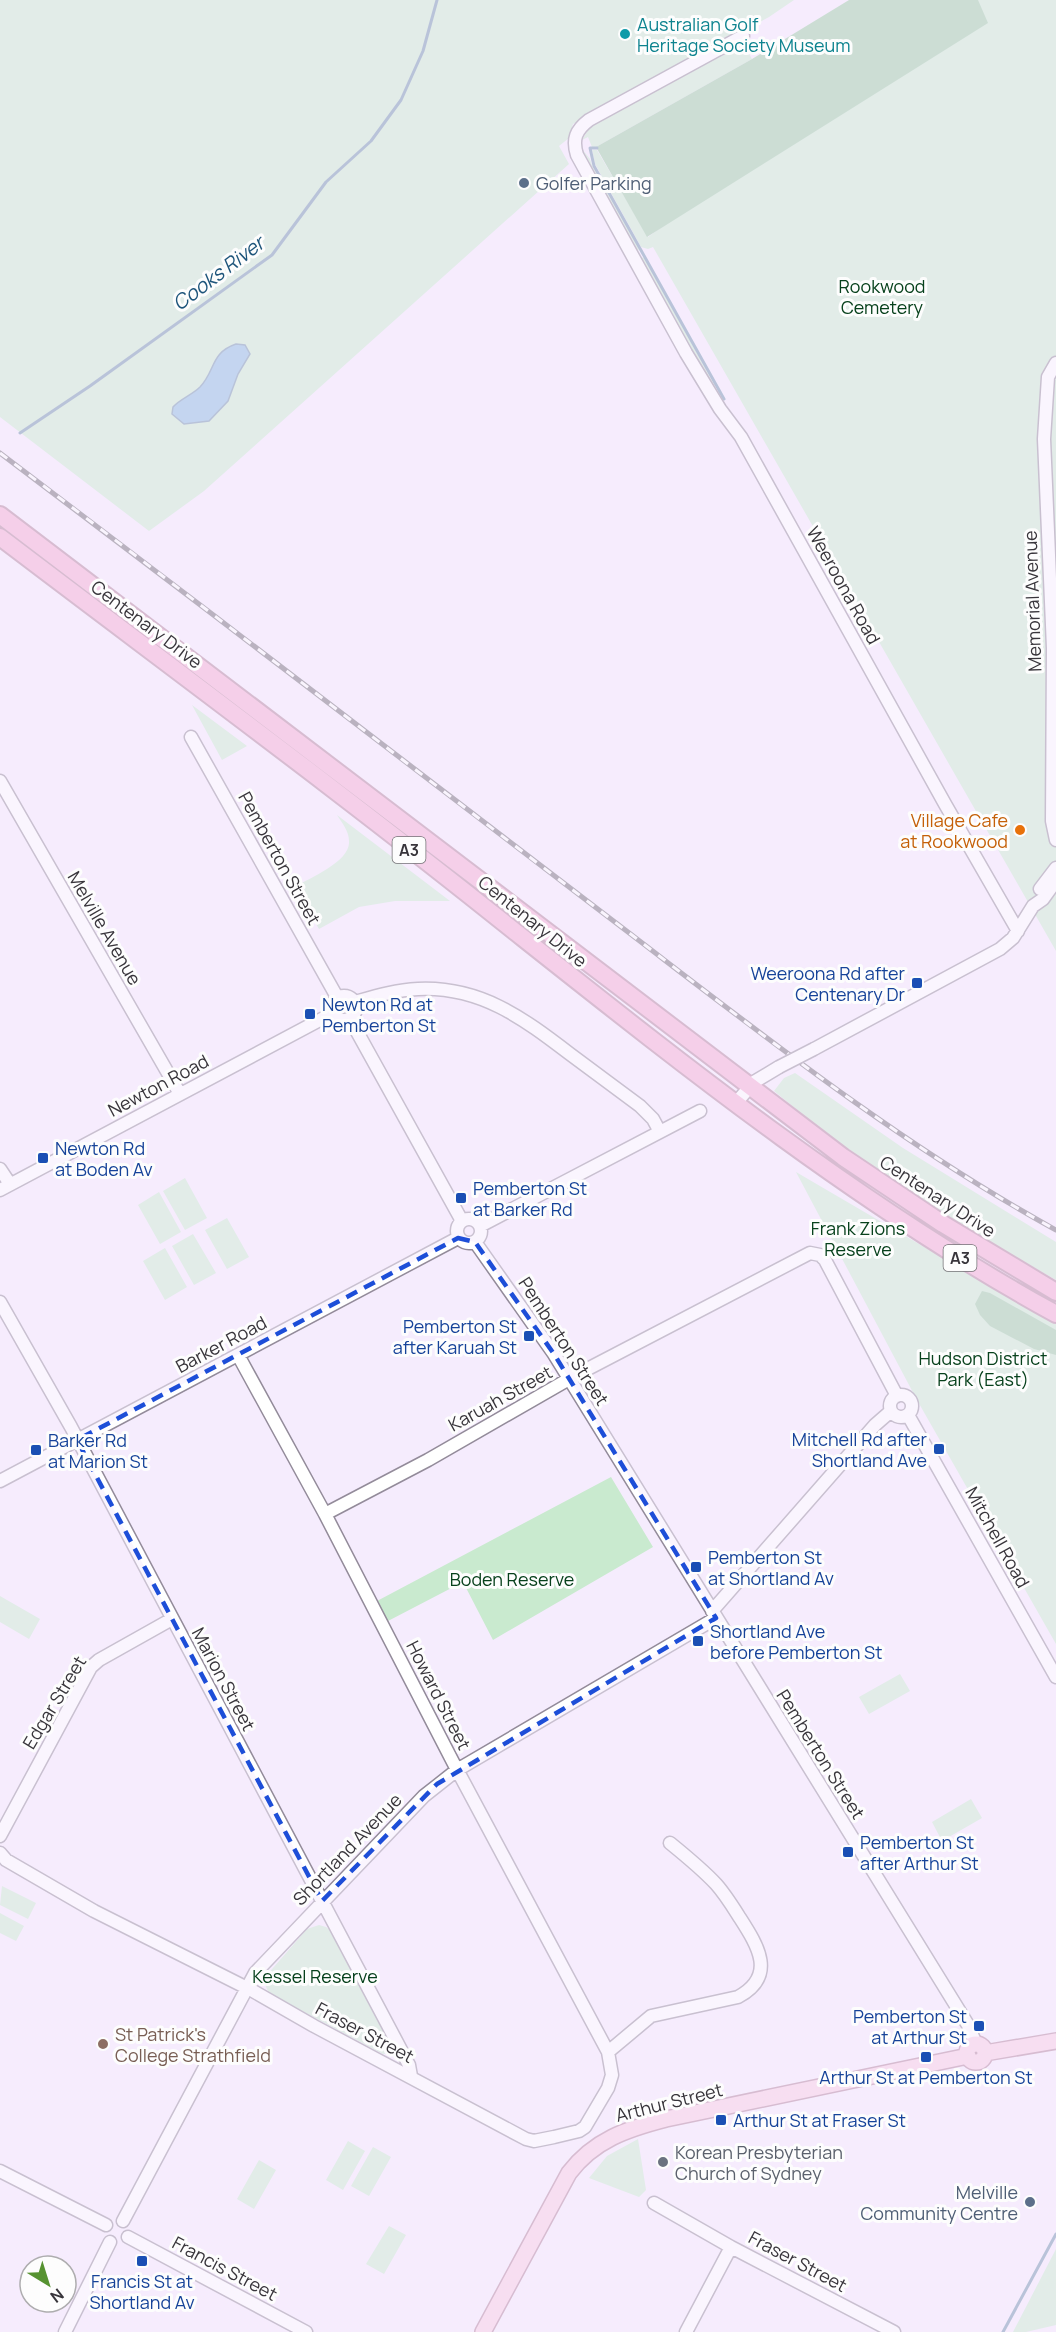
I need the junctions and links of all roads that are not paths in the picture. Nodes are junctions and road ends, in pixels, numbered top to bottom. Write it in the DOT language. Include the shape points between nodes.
graph roads {
  1 [pos="743,36"];
  2 [pos="1056,363"];
  3 [pos="0,515"];
  4 [pos="0,537"];
  5 [pos="191,737"];
  6 [pos="0,781"];
  7 [pos="1056,840"];
  8 [pos="1056,858"];
  9 [pos="1056,862"];
  10 [pos="1056,868"];
  11 [pos="1056,881"];
  12 [pos="1034,904"];
  13 [pos="1018,931"];
  14 [pos="338,997"];
  15 [pos="355,1002"];
  16 [pos="333,1013"];
  17 [pos="350,1019"];
  18 [pos="749,1087"];
  19 [pos="180,1094"];
  20 [pos="735,1104"];
  21 [pos="700,1111"];
  22 [pos="660,1132"];
  23 [pos="0,1168"];
  24 [pos="5,1187"];
  25 [pos="462,1221"];
  26 [pos="480,1226"];
  27 [pos="458,1238"];
  28 [pos="475,1242"];
  29 [pos="1056,1292"];
  30 [pos="0,1302"];
  31 [pos="1056,1314"];
  32 [pos="238,1355"];
  33 [pos="570,1380"];
  34 [pos="897,1396"];
  35 [pos="891,1411"];
  36 [pos="908,1415"];
  37 [pos="77,1440"];
  38 [pos="0,1481"];
  39 [pos="326,1514"];
  40 [pos="714,1614"];
  41 [pos="172,1619"];
  42 [pos="1056,1677"];
  43 [pos="457,1770"];
  44 [pos="0,1836"];
  45 [pos="670,1843"];
  46 [pos="3,1857"];
  47 [pos="322,1901"];
  48 [pos="246,1988"];
  49 [pos="1056,2041"];
  50 [pos="976,2051"];
  51 [pos="608,2052"];
  52 [pos="411,2076"];
  53 [pos="0,2171"];
  54 [pos="654,2203"];
  55 [pos="123,2221"];
  56 [pos="106,2225"];
  57 [pos="128,2237"];
  58 [pos="110,2242"];
  59 [pos="731,2247"];
  60 [pos="65,2332"];
  61 [pos="306,2332"];
  62 [pos="483,2332"];
  63 [pos="686,2332"];
  64 [pos="894,2332"];
  1 -- 13 [label="street, Weeroona Road" via="589,120 577,131 577,155 686,353 741,437"];
  2 -- 7 [label="street, Memorial Avenue" via="1048,377 1044,439 1053,648 1052,821"];
  3 -- 18 [label="highway, Centenary Drive / A3"];
  4 -- 20 [label="highway, Centenary Drive / A3"];
  5 -- 14 [label="street, Pemberton Street"];
  6 -- 19 [label="street, Melville Avenue"];
  8 -- 9 [label="street"];
  10 -- 12 [label="street"];
  11 -- 12 [label="street" via="1043,899"];
  12 -- 13 [label="street"];
  13 -- 18 [label="street, bridge" via="1000,949 778,1067"];
  14 -- 15 [label="street" via="349,996"];
  14 -- 16 [label="street" via="333,1002"];
  15 -- 17 [label="street" via="356,1013"];
  15 -- 22 [label="street" via="419,989 459,992 493,1003 527,1021 630,1099 653,1119"];
  16 -- 17 [label="street" via="338,1019"];
  16 -- 19 [label="street, Newton Road"];
  17 -- 25 [label="street"];
  18 -- 20 [label="street"];
  18 -- 29 [label="highway, Centenary Drive / A3" via="935,1219"];
  19 -- 24 [label="street, Newton Road"];
  20 -- 31 [label="highway, Centenary Drive / A3" via="852,1188"];
  21 -- 22 [label="street"];
  22 -- 26 [label="street"];
  23 -- 24 [label="street"];
  25 -- 26 [label="street" via="470,1219"];
  25 -- 27 [label="street" via="456,1230"];
  26 -- 28 [label="street" via="480,1237"];
  27 -- 28 [label="street" via="468,1244"];
  27 -- 32 [label="street, Barker Road"];
  28 -- 33 [label="street, Pemberton Street"];
  30 -- 37 [label="street, Marion Street"];
  32 -- 37 [label="street, Barker Road"];
  32 -- 39 [label="street, Howard Street"];
  33 -- 34 [label="street, Karuah Street" via="810,1252 825,1260"];
  33 -- 39 [label="street, Karuah Street"];
  33 -- 40 [label="street, Pemberton Street"];
  34 -- 35 [label="street" via="891,1402"];
  34 -- 36 [label="street" via="906,1396 911,1401"];
  35 -- 36 [label="street" via="898,1417"];
  35 -- 40 [label="street, Shortland Avenue"];
  36 -- 42 [label="street, Mitchell Road"];
  37 -- 38 [label="street, Barker Road"];
  37 -- 41 [label="street, Marion Street"];
  39 -- 43 [label="street, Howard Street"];
  40 -- 43 [label="street, Shortland Avenue"];
  40 -- 50 [label="street, Pemberton Street" via="968,2025"];
  41 -- 44 [label="street, Edgar Street" via="99,1660 92,1668"];
  41 -- 47 [label="street, Marion Street"];
  43 -- 47 [label="street, Shortland Avenue" via="424,1796"];
  43 -- 51 [label="street, Howard Street"];
  45 -- 51 [label="street" via="717,1885 754,1939 762,1957 761,1970 756,1982 738,1997 651,2016"];
  46 -- 48 [label="street, Fraser Street" via="94,1911"];
  47 -- 48 [label="street, Shortland Avenue" via="263,1962"];
  47 -- 52 [label="street, Marion Street"];
  48 -- 52 [label="street, Fraser Street"];
  48 -- 55 [label="street, Shortland Avenue"];
  49 -- 50 [label="main road, Arthur Street"];
  50 -- 62 [label="main road, Arthur Street" via="666,2119 608,2138 569,2173"];
  51 -- 52 [label="street, Fraser Street" via="612,2074 608,2088 585,2127 534,2141"];
  53 -- 56 [label="street"];
  54 -- 59 [label="street, Fraser Street"];
  55 -- 56 [label="street" via="116,2219"];
  55 -- 57 [label="street" via="129,2230"];
  56 -- 58 [label="street"];
  57 -- 58 [label="street" via="118,2243"];
  57 -- 61 [label="street, Francis Street"];
  58 -- 60 [label="street"];
  59 -- 63 [label="street"];
  59 -- 64 [label="street, Fraser Street"];
}
